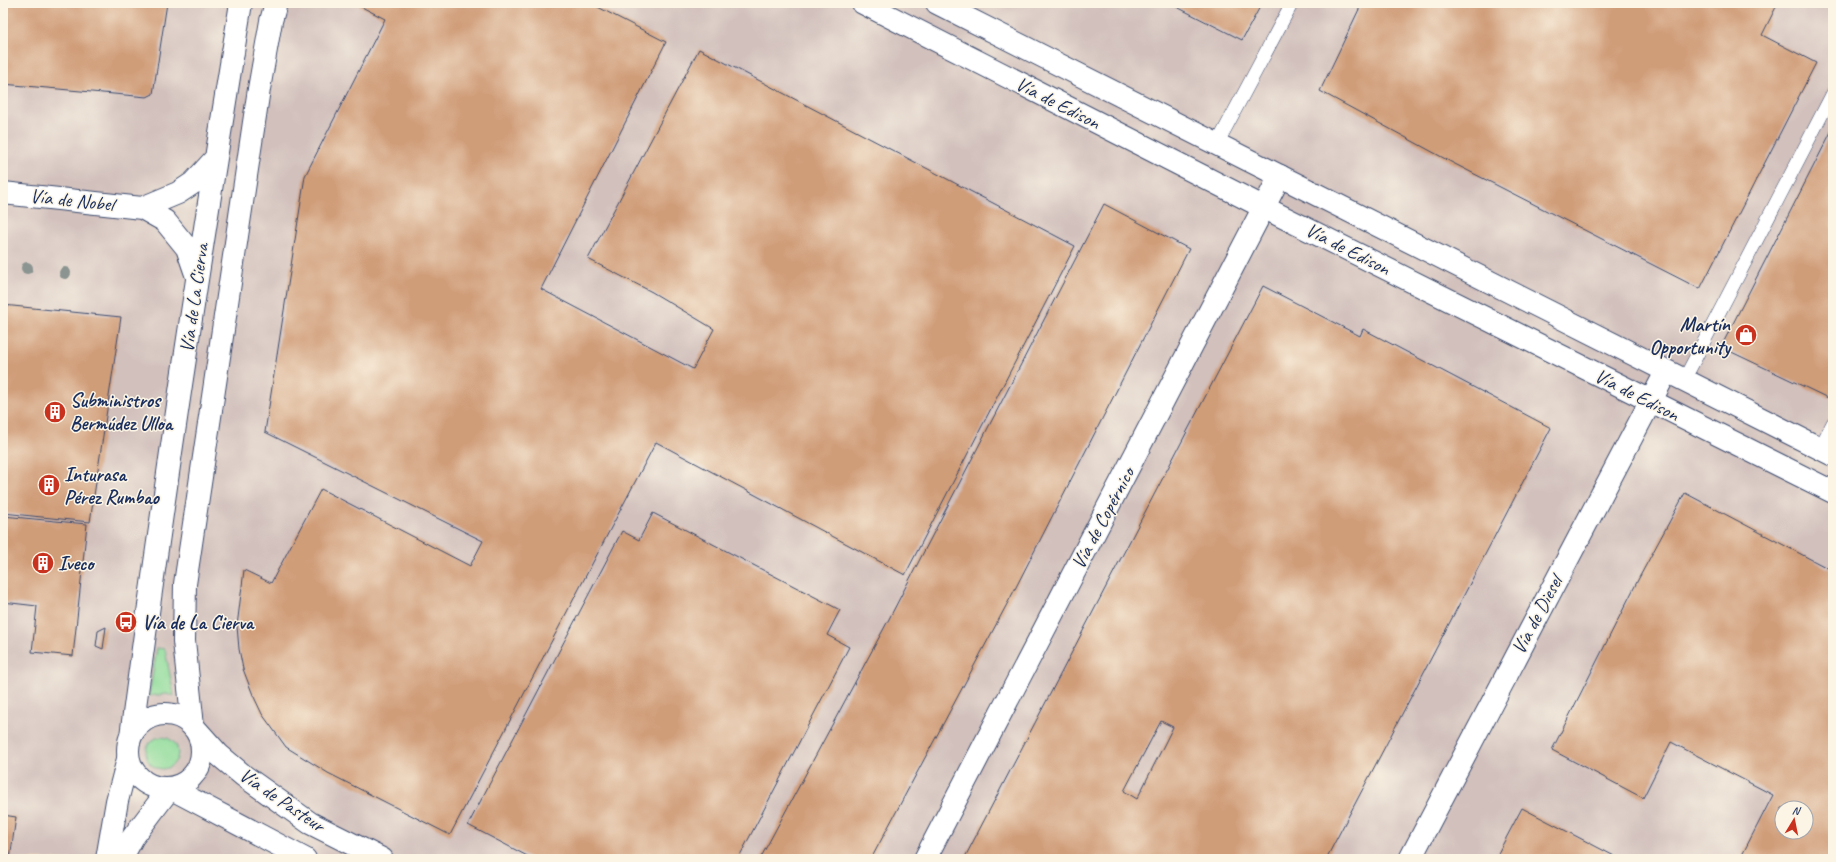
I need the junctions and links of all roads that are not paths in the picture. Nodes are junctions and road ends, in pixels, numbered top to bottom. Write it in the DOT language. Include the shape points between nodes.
graph roads {
  1 [pos="241,3"];
  2 [pos="276,3"];
  3 [pos="863,3"];
  4 [pos="937,3"];
  5 [pos="1292,3"];
  6 [pos="1833,93"];
  7 [pos="1217,144"];
  8 [pos="215,159"];
  9 [pos="1280,176"];
  10 [pos="3,193"];
  11 [pos="1263,207"];
  12 [pos="142,208"];
  13 [pos="197,279"];
  14 [pos="1675,376"];
  15 [pos="1650,402"];
  16 [pos="1833,423"];
  17 [pos="1826,452"];
  18 [pos="1833,492"];
  19 [pos="193,726"];
  20 [pos="131,736"];
  21 [pos="128,759"];
  22 [pos="170,788"];
  23 [pos="107,859"];
  24 [pos="121,859"];
  25 [pos="305,859"];
  26 [pos="382,859"];
  27 [pos="925,859"];
  28 [pos="1410,859"];
  1 -- 8 [label="main road, Vía de La Cierva"];
  2 -- 19 [label="main road, Vía de La Cierva" via="258,97 185,584 184,641"];
  3 -- 11 [label="main road, Vía de Edison"];
  4 -- 7 [label="main road, Vía de Edison"];
  5 -- 7 [label="lane"];
  6 -- 14 [label="lane"];
  7 -- 9 [label="main road, Vía de Edison"];
  8 -- 12 [label="main road, Vía de Nobel" via="193,182 178,193"];
  8 -- 13 [label="main road, Vía de La Cierva"];
  9 -- 11 [label="main road, Vía de Copérnico"];
  9 -- 14 [label="main road, Vía de Edison"];
  10 -- 12 [label="main road, Vía de Nobel"];
  11 -- 15 [label="main road, Vía de Edison"];
  11 -- 27 [label="main road, Vía de Copérnico"];
  12 -- 13 [label="main road, Vía de Nobel" via="165,222 187,248"];
  13 -- 20 [label="main road, Vía de La Cierva" via="154,555"];
  14 -- 15 [label="main road, Vía de Diesel"];
  14 -- 17 [label="main road, Vía de Edison"];
  15 -- 18 [label="main road, Vía de Edison"];
  15 -- 28 [label="main road, Vía de Diesel"];
  16 -- 17 [label="lane"];
  19 -- 20 [label="main road" via="172,715 159,714 148,718"];
  19 -- 22 [label="main road" via="201,742 202,759 190,779"];
  19 -- 26 [label="main road, Vía de Pasteur" via="225,760 310,823"];
  20 -- 21 [label="main road"];
  21 -- 22 [label="main road" via="139,778 159,788"];
  21 -- 23 [label="main road" via="117,801"];
  22 -- 24 [label="main road" via="133,837"];
  22 -- 25 [label="main road, Vía de Pasteur"];
}
